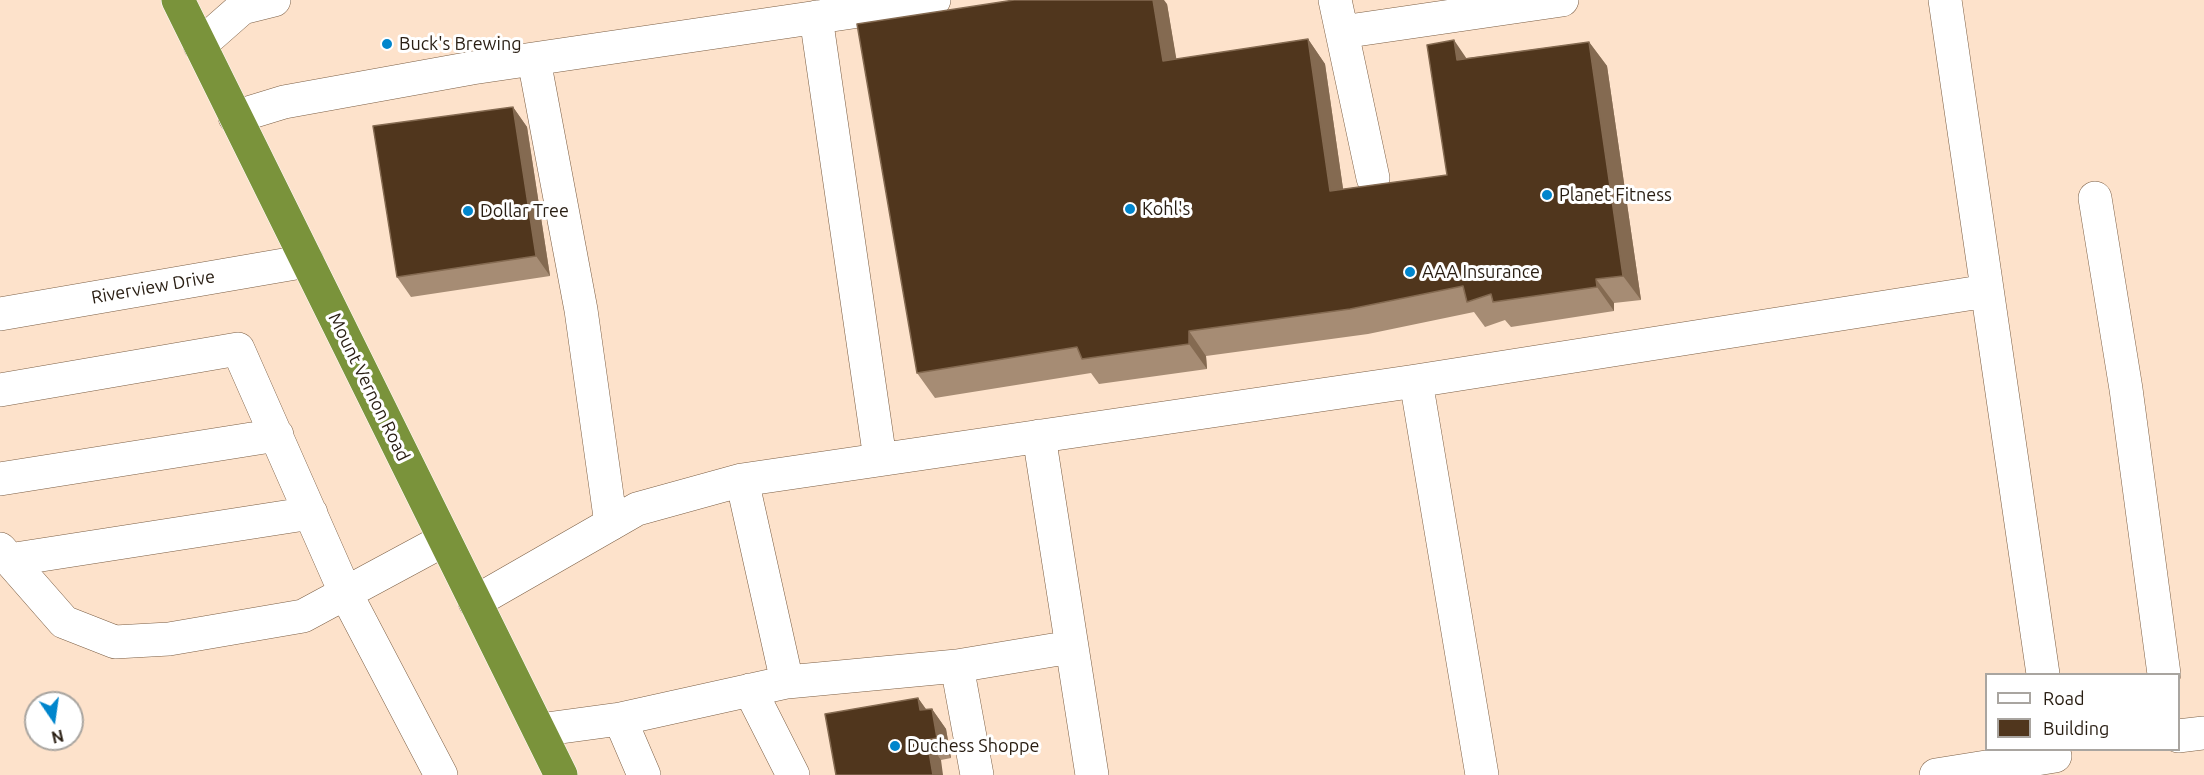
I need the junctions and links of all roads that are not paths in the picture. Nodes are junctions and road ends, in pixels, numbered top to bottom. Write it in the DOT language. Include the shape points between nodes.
graph roads {
  1 [pos="178,0"];
  2 [pos="274,0"];
  3 [pos="934,0"];
  4 [pos="1335,0"];
  5 [pos="1562,0"];
  6 [pos="1945,0"];
  7 [pos="816,17"];
  8 [pos="1342,32"];
  9 [pos="200,45"];
  10 [pos="534,60"];
  11 [pos="235,117"];
  12 [pos="1373,178"];
  13 [pos="2095,198"];
  14 [pos="307,261"];
  15 [pos="1987,291"];
  16 [pos="0,314"];
  17 [pos="1416,381"];
  18 [pos="0,390"];
  19 [pos="277,435"];
  20 [pos="1039,436"];
  21 [pos="880,459"];
  22 [pos="0,479"];
  23 [pos="742,480"];
  24 [pos="311,513"];
  25 [pos="611,524"];
  26 [pos="444,540"];
  27 [pos="5,555"];
  28 [pos="345,592"];
  29 [pos="475,602"];
  30 [pos="1071,647"];
  31 [pos="957,666"];
  32 [pos="2043,673"];
  33 [pos="2164,673"];
  34 [pos="787,682"];
  35 [pos="750,690"];
  36 [pos="620,719"];
  37 [pos="539,730"];
  38 [pos="2204,733"];
  39 [pos="2180,736"];
  40 [pos="2056,760"];
  41 [pos="441,775"];
  42 [pos="561,775"];
  43 [pos="645,775"];
  44 [pos="793,775"];
  45 [pos="977,775"];
  46 [pos="1092,775"];
  47 [pos="1482,775"];
  48 [pos="1936,775"];
  1 -- 9 [label="highway, Mount Vernon Road"];
  2 -- 9 [label="street" via="242,8"];
  3 -- 7 [label="street"];
  4 -- 8 [label="street"];
  5 -- 8 [label="street"];
  6 -- 15 [label="street"];
  7 -- 10 [label="street"];
  7 -- 21 [label="street"];
  8 -- 12 [label="street"];
  9 -- 11 [label="highway, Mount Vernon Road"];
  10 -- 11 [label="street" via="284,102"];
  10 -- 25 [label="street" via="581,310"];
  11 -- 14 [label="highway, Mount Vernon Road"];
  13 -- 33 [label="street" via="2126,389"];
  14 -- 16 [label="street, Riverview Drive"];
  14 -- 26 [label="highway, Mount Vernon Road"];
  15 -- 17 [label="street"];
  15 -- 32 [label="street"];
  17 -- 20 [label="street"];
  17 -- 47 [label="street"];
  18 -- 19 [label="street" via="238,349"];
  19 -- 22 [label="street"];
  19 -- 24 [label="street"];
  20 -- 21 [label="street"];
  20 -- 30 [label="street"];
  21 -- 23 [label="street"];
  23 -- 25 [label="street" via="637,509"];
  23 -- 34 [label="street"];
  24 -- 27 [label="street"];
  24 -- 28 [label="street"];
  25 -- 29 [label="street"];
  26 -- 28 [label="street"];
  26 -- 29 [label="highway, Mount Vernon Road"];
  27 -- 28 [label="street" via="64,622 115,642 168,639 303,616"];
  28 -- 41 [label="street"];
  29 -- 37 [label="highway, Mount Vernon Road"];
  30 -- 31 [label="street"];
  30 -- 46 [label="street"];
  31 -- 34 [label="street"];
  31 -- 45 [label="street"];
  34 -- 35 [label="street"];
  35 -- 36 [label="street"];
  35 -- 44 [label="street"];
  36 -- 37 [label="street"];
  36 -- 43 [label="street"];
  37 -- 42 [label="highway, Mount Vernon Road"];
  38 -- 39 [label="street"];
  40 -- 48 [label="street"];
}
